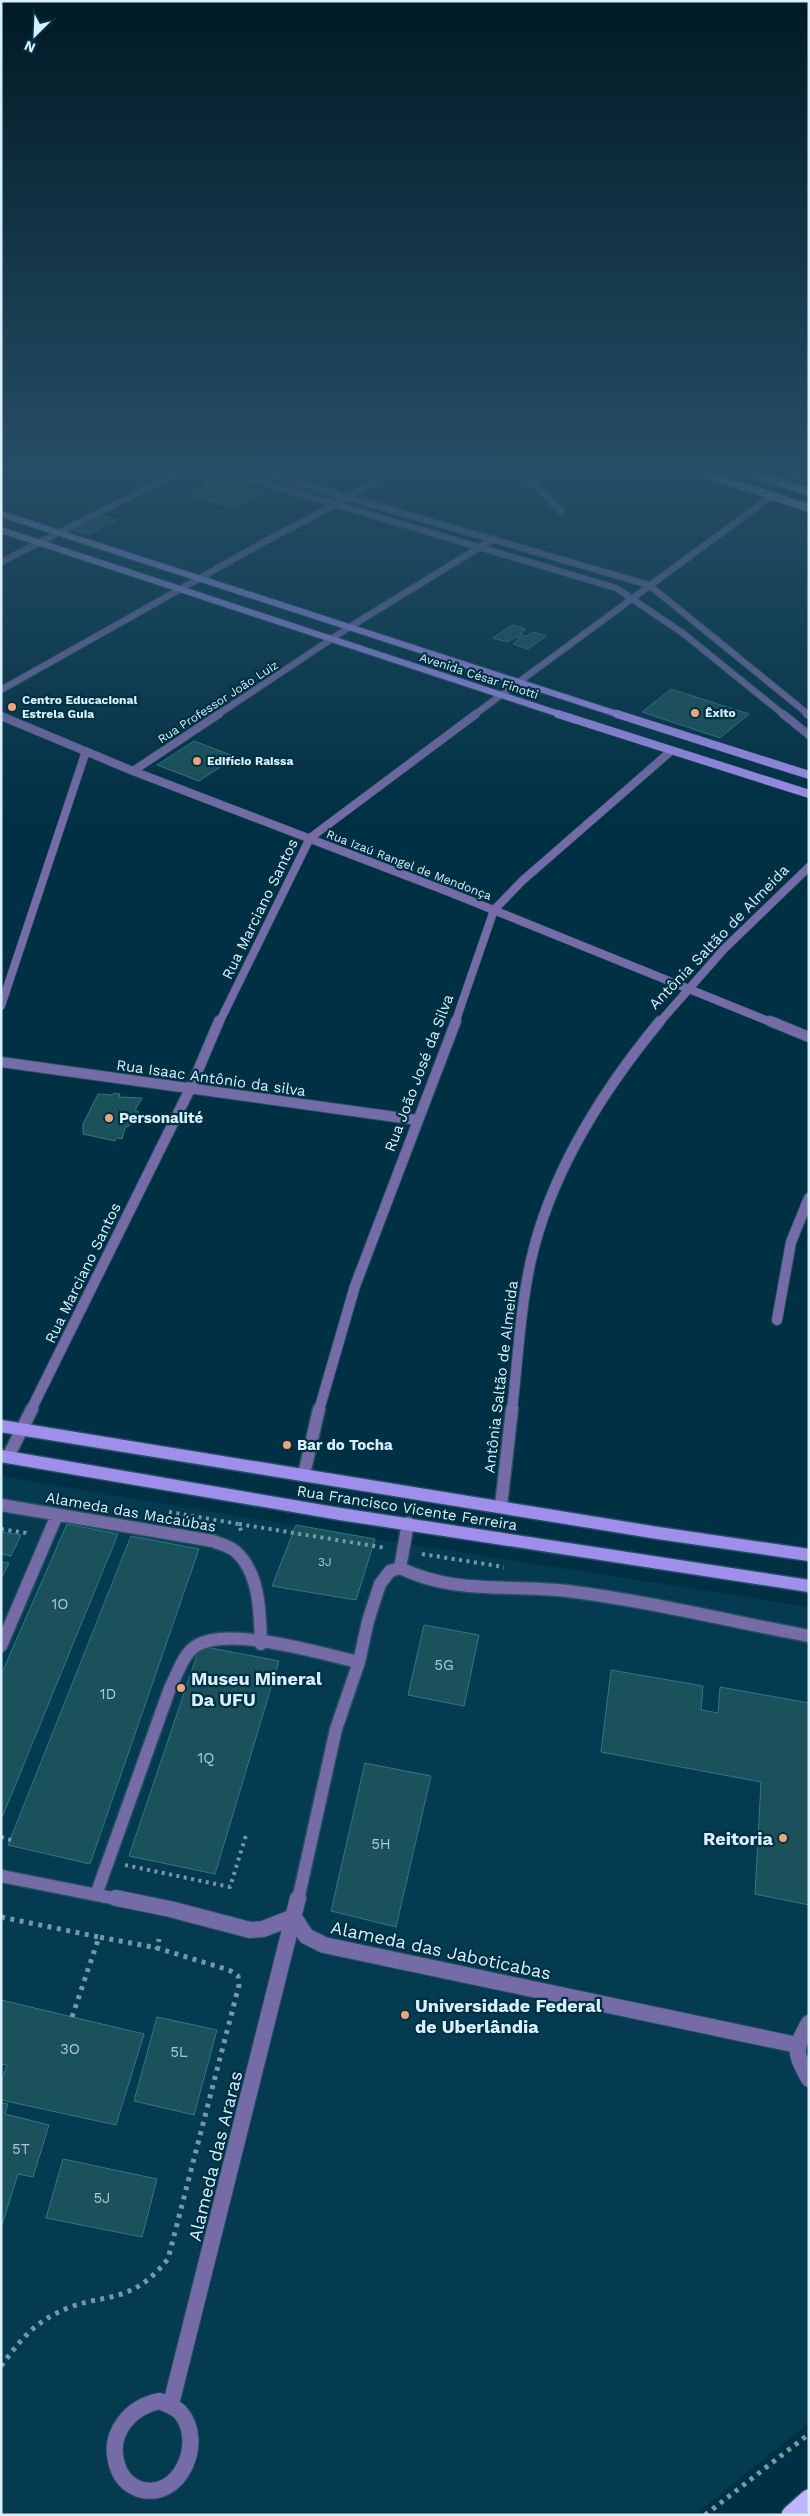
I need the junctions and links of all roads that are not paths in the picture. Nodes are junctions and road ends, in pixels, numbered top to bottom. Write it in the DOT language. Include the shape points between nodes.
graph roads {
  1 [pos="230,587"];
  2 [pos="413,587"];
  3 [pos="611,587"];
  4 [pos="646,587"];
  5 [pos="652,587"];
  6 [pos="180,588"];
  7 [pos="632,598"];
  8 [pos="348,628"];
  9 [pos="333,639"];
  10 [pos="516,683"];
  11 [pos="1,690"];
  12 [pos="500,695"];
  13 [pos="809,714"];
  14 [pos="1,716"];
  15 [pos="809,735"];
  16 [pos="86,751"];
  17 [pos="671,751"];
  18 [pos="133,771"];
  19 [pos="809,775"];
  20 [pos="809,794"];
  21 [pos="310,838"];
  22 [pos="809,867"];
  23 [pos="494,910"];
  24 [pos="686,988"];
  25 [pos="1,1006"];
  26 [pos="809,1037"];
  27 [pos="1,1062"];
  28 [pos="190,1089"];
  29 [pos="418,1120"];
  30 [pos="809,1198"];
  31 [pos="777,1320"];
  32 [pos="1,1426"];
  33 [pos="22,1429"];
  34 [pos="5,1456"];
  35 [pos="304,1474"];
  36 [pos="1,1505"];
  37 [pos="501,1506"];
  38 [pos="57,1515"];
  39 [pos="408,1523"];
  40 [pos="809,1555"];
  41 [pos="400,1568"];
  42 [pos="809,1586"];
  43 [pos="809,1636"];
  44 [pos="261,1644"];
  45 [pos="1,1646"];
  46 [pos="359,1662"];
  47 [pos="1,1876"];
  48 [pos="96,1895"];
  49 [pos="294,1917"];
  50 [pos="809,2023"];
  51 [pos="797,2045"];
  52 [pos="809,2078"];
  53 [pos="171,2404"];
  54 [pos="809,2499"];
  55 [pos="791,2515"];
  1 -- 8 [label="main road, Avenida César Finotti"];
  2 -- 8 [label="street, Rua Professor João Luiz"];
  3 -- 7 [label="street"];
  4 -- 7 [label="street, Rua Marciano Santos"];
  5 -- 13 [label="street"];
  6 -- 9 [label="main road, Avenida César Finotti"];
  6 -- 11 [label="street"];
  7 -- 10 [label="street, Rua Marciano Santos"];
  7 -- 15 [label="street" via="684,634"];
  8 -- 9 [label="street, Rua Professor João Luiz"];
  8 -- 10 [label="main road, Avenida César Finotti"];
  9 -- 12 [label="main road, Avenida César Finotti"];
  9 -- 18 [label="street, Rua Professor João Luiz"];
  10 -- 12 [label="street, Rua Marciano Santos"];
  10 -- 19 [label="main road, Avenida César Finotti"];
  12 -- 17 [label="main road, Avenida César Finotti"];
  12 -- 21 [label="street, Rua Marciano Santos"];
  14 -- 16 [label="street, Rua Izaú Rangel de Mendonça"];
  16 -- 18 [label="street, Rua Izaú Rangel de Mendonça"];
  16 -- 25 [label="street"];
  17 -- 20 [label="main road, Avenida César Finotti"];
  17 -- 23 [label="street, Rua João José da Silva" via="522,881"];
  18 -- 21 [label="street, Rua Izaú Rangel de Mendonça"];
  21 -- 23 [label="street, Rua Izaú Rangel de Mendonça"];
  21 -- 28 [label="street, Rua Marciano Santos" via="221,1017"];
  22 -- 24 [label="street, Antônia Saltão de Almeida"];
  23 -- 24 [label="street, Rua Izaú Rangel de Mendonça"];
  23 -- 29 [label="street, Rua João José da Silva"];
  24 -- 26 [label="street, Rua Izaú Rangel de Mendonça"];
  24 -- 37 [label="street, Antônia Saltão de Almeida" via="651,1029 587,1124 554,1191 535,1245 523,1306"];
  27 -- 28 [label="street, Rua Isaac Antônio da silva"];
  28 -- 29 [label="street, Rua Isaac Antônio da silva"];
  28 -- 33 [label="street, Rua Marciano Santos"];
  29 -- 35 [label="street, Rua João José da Silva" via="355,1286 319,1409"];
  30 -- 31 [label="street" via="799,1216 790,1248"];
  32 -- 33 [label="main road, Rua Francisco Vicente Ferreira"];
  33 -- 34 [label="street, Rua Marciano Santos"];
  33 -- 35 [label="main road, Rua Francisco Vicente Ferreira"];
  34 -- 39 [label="main road, Rua Francisco Vicente Ferreira"];
  35 -- 37 [label="main road, Rua Francisco Vicente Ferreira"];
  36 -- 38 [label="street, Alameda das Macaúbas"];
  37 -- 40 [label="main road, Rua Francisco Vicente Ferreira"];
  38 -- 44 [label="street, Alameda das Macaúbas" via="213,1541 235,1551 255,1586"];
  38 -- 45 [label="street"];
  39 -- 41 [label="street"];
  39 -- 42 [label="main road, Rua Francisco Vicente Ferreira"];
  41 -- 43 [label="street" via="421,1580 442,1584 564,1591"];
  41 -- 46 [label="street, Alameda das Araras" via="390,1571 380,1584"];
  44 -- 46 [label="street"];
  44 -- 48 [label="street" via="239,1638 211,1639 195,1646 186,1656 164,1702"];
  46 -- 49 [label="street, Alameda das Araras" via="336,1729"];
  47 -- 48 [label="street"];
  48 -- 49 [label="street" via="170,1909 250,1930 273,1926"];
  49 -- 51 [label="street, Alameda das Jaboticabas" via="306,1936 324,1945"];
  49 -- 53 [label="street, Alameda das Araras"];
  50 -- 51 [label="street"];
  51 -- 52 [label="street" via="800,2062"];
  53 -- 53 [label="street" via="160,2400 136,2407 119,2431 116,2461 129,2485 140,2491 153,2493 165,2489 186,2468 191,2446 189,2424 182,2412"];
  54 -- 55 [label="main road"];
}
